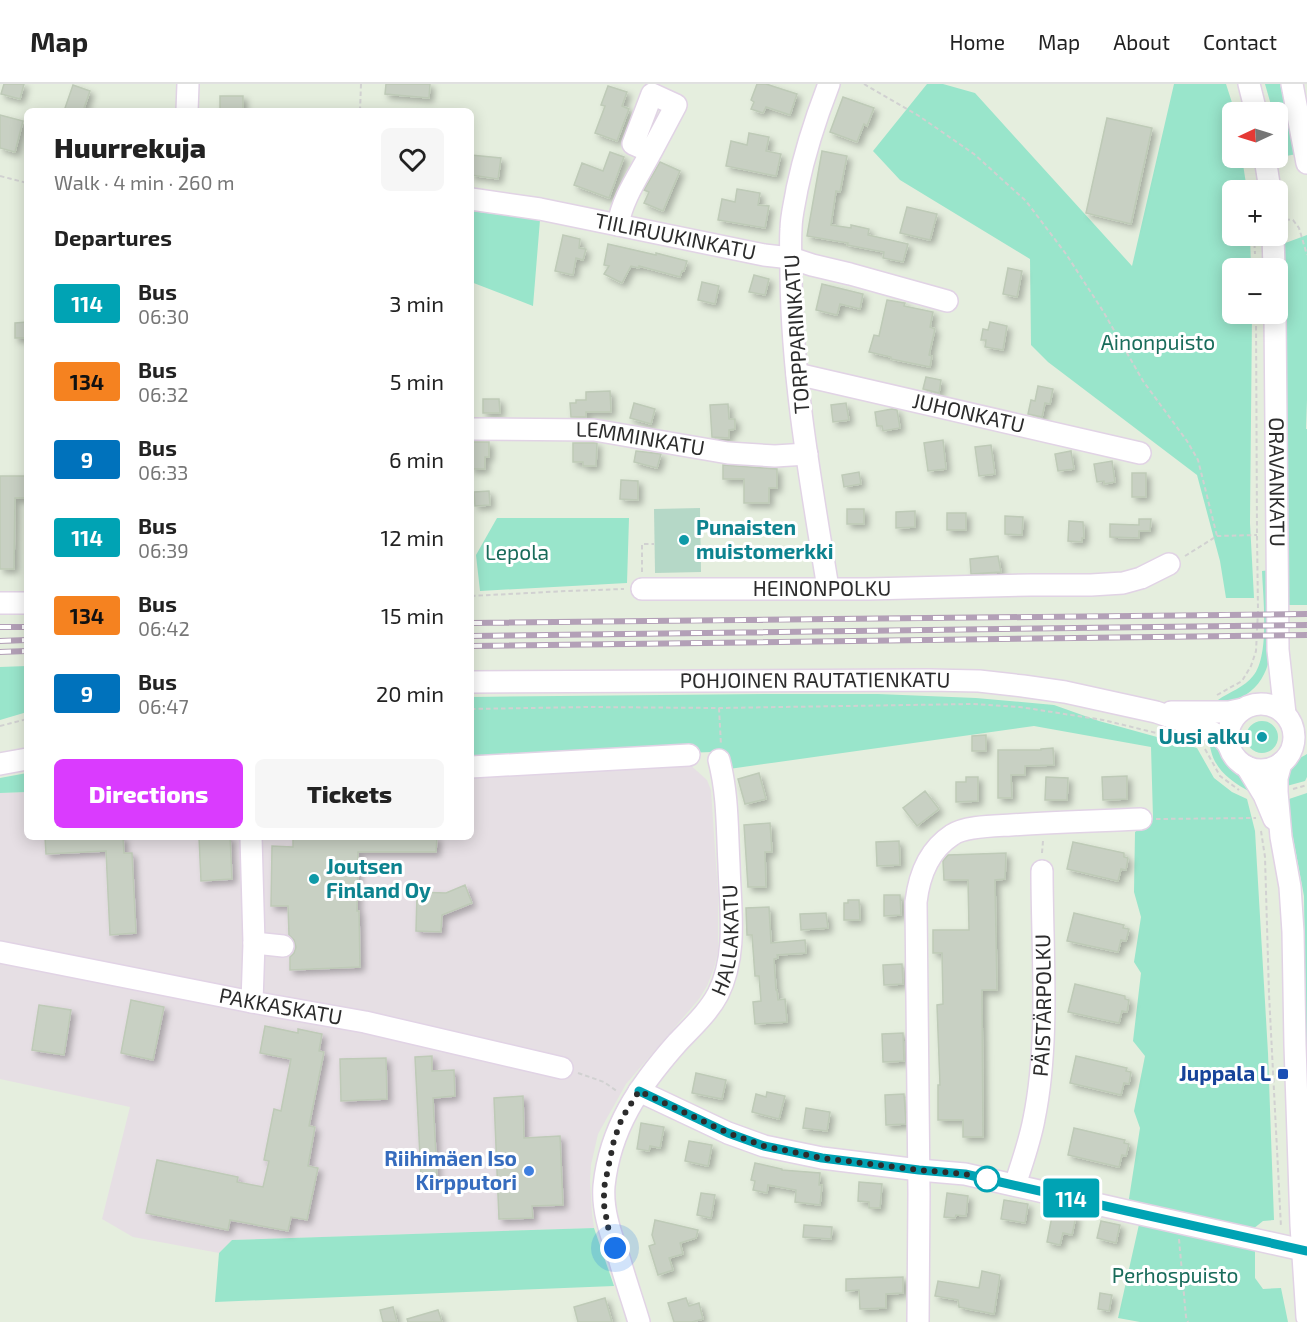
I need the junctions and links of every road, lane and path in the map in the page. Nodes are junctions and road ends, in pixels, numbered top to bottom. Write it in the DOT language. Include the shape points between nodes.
graph roads {
  1 [pos="188,84"];
  2 [pos="362,84"];
  3 [pos="829,84"];
  4 [pos="864,84"];
  5 [pos="1249,84"];
  6 [pos="1292,84"];
  7 [pos="654,89"];
  8 [pos="1254,102"];
  9 [pos="187,108"];
  10 [pos="360,108"];
  11 [pos="1307,163"];
  12 [pos="0,176"];
  13 [pos="24,182"];
  14 [pos="474,199"];
  15 [pos="1288,220"];
  16 [pos="618,225"];
  17 [pos="1254,246"];
  18 [pos="1307,255"];
  19 [pos="791,258"];
  20 [pos="1255,258"];
  21 [pos="947,301"];
  22 [pos="1256,324"];
  23 [pos="1275,324"];
  24 [pos="797,374"];
  25 [pos="474,429"];
  26 [pos="1140,453"];
  27 [pos="807,454"];
  28 [pos="1257,535"];
  29 [pos="1217,536"];
  30 [pos="654,543"];
  31 [pos="1169,564"];
  32 [pos="828,588"];
  33 [pos="642,589"];
  34 [pos="474,596"];
  35 [pos="0,603"];
  36 [pos="24,603"];
  37 [pos="1278,650"];
  38 [pos="1256,651"];
  39 [pos="474,682"];
  40 [pos="719,708"];
  41 [pos="1246,708"];
  42 [pos="474,709"];
  43 [pos="1156,712"];
  44 [pos="1293,716"];
  45 [pos="24,720"];
  46 [pos="0,726"];
  47 [pos="1180,739"];
  48 [pos="1228,744"];
  49 [pos="1202,745"];
  50 [pos="1307,745"];
  51 [pos="720,753"];
  52 [pos="689,755"];
  53 [pos="24,760"];
  54 [pos="1284,760"];
  55 [pos="0,764"];
  56 [pos="1247,766"];
  57 [pos="474,767"];
  58 [pos="1307,785"];
  59 [pos="1271,794"];
  60 [pos="1258,818"];
  61 [pos="1140,819"];
  62 [pos="1044,822"];
  63 [pos="1260,828"];
  64 [pos="251,840"];
  65 [pos="1042,871"];
  66 [pos="254,943"];
  67 [pos="283,946"];
  68 [pos="0,952"];
  69 [pos="252,1002"];
  70 [pos="562,1068"];
  71 [pos="636,1096"];
  72 [pos="919,1170"];
  73 [pos="1015,1185"];
  74 [pos="1177,1221"];
  75 [pos="1297,1248"];
  76 [pos="1307,1317"];
  77 [pos="639,1322"];
  78 [pos="918,1322"];
  79 [pos="1188,1322"];
  1 -- 9 [label="street"];
  2 -- 10 [label="path"];
  3 -- 19 [label="street, TORPPARINKATU" via="804,158 792,213"];
  4 -- 29 [label="path" via="974,154 1026,201 1066,254 1143,381 1198,460"];
  5 -- 8 [label="street"];
  6 -- 11 [label="street"];
  7 -- 16 [label="street" via="633,144 651,152 625,202"];
  12 -- 13 [label="path"];
  14 -- 16 [label="street, TIILIRUUKINKATU"];
  15 -- 18 [label="path" via="1299,228"];
  16 -- 19 [label="street, TIILIRUUKINKATU"];
  17 -- 20 [label="path"];
  19 -- 21 [label="street, TIILIRUUKINKATU"];
  19 -- 24 [label="street, TORPPARINKATU"];
  22 -- 28 [label="path"];
  23 -- 37 [label="street, ORAVANKATU"];
  24 -- 26 [label="street, JUHONKATU"];
  24 -- 27 [label="street, TORPPARINKATU"];
  25 -- 27 [label="street, LEMMINKATU" via="594,430 728,453"];
  27 -- 32 [label="street, TORPPARINKATU"];
  28 -- 29 [label="path"];
  28 -- 38 [label="path"];
  29 -- 31 [label="path"];
  30 -- 33 [label="path" via="642,544"];
  31 -- 32 [label="street, HEINONPOLKU" via="1141,578 1112,584"];
  32 -- 33 [label="street, HEINONPOLKU"];
  33 -- 34 [label="path"];
  35 -- 36 [label="street"];
  37 -- 41 [label="street, ORAVANKATU" via="1267,689"];
  37 -- 44 [label="street, ORAVANKATU"];
  39 -- 43 [label="street, POHJOINEN RAUTATIENKATU" via="979,681 1065,692"];
  40 -- 42 [label="path"];
  40 -- 47 [label="path" via="973,704 1020,707 1102,720"];
  40 -- 51 [label="path"];
  41 -- 43 [label="street, POHJOINEN RAUTATIENKATU" via="1229,712"];
  41 -- 44 [label="street" via="1269,705"];
  41 -- 48 [label="street" via="1232,722"];
  43 -- 48 [label="street, POHJOINEN RAUTATIENKATU" via="1206,729"];
  44 -- 54 [label="street" via="1292,749"];
  45 -- 46 [label="path"];
  48 -- 56 [label="street" via="1235,758"];
  49 -- 59 [label="path" via="1220,776 1249,797"];
  50 -- 54 [label="street"];
  51 -- 71 [label="street, HALLAKATU" via="725,781 731,941 725,975 705,1013"];
  52 -- 57 [label="street"];
  53 -- 55 [label="street"];
  54 -- 56 [label="street" via="1265,770"];
  54 -- 59 [label="street"];
  56 -- 59 [label="street"];
  58 -- 59 [label="path"];
  59 -- 75 [label="street" via="1290,887 1293,932"];
  60 -- 61 [label="path"];
  61 -- 62 [label="street"];
  62 -- 65 [label="path"];
  62 -- 72 [label="street" via="986,826 953,834 922,872 916,902"];
  63 -- 75 [label="path" via="1265,857 1269,994"];
  64 -- 66 [label="street"];
  65 -- 73 [label="street, PÄISTÄRPOLKU" via="1041,1058 1034,1120"];
  66 -- 67 [label="street"];
  66 -- 69 [label="street"];
  68 -- 69 [label="street, PAKKASKATU"];
  69 -- 70 [label="street, PAKKASKATU" via="365,1022"];
  70 -- 71 [label="path"];
  71 -- 72 [label="street" via="764,1146"];
  71 -- 77 [label="street, HALLAKATU" via="614,1140 604,1205"];
  72 -- 73 [label="street" via="965,1174"];
  72 -- 78 [label="street"];
  73 -- 74 [label="street"];
  74 -- 75 [label="street"];
  74 -- 79 [label="path"];
  75 -- 76 [label="street"];
}
